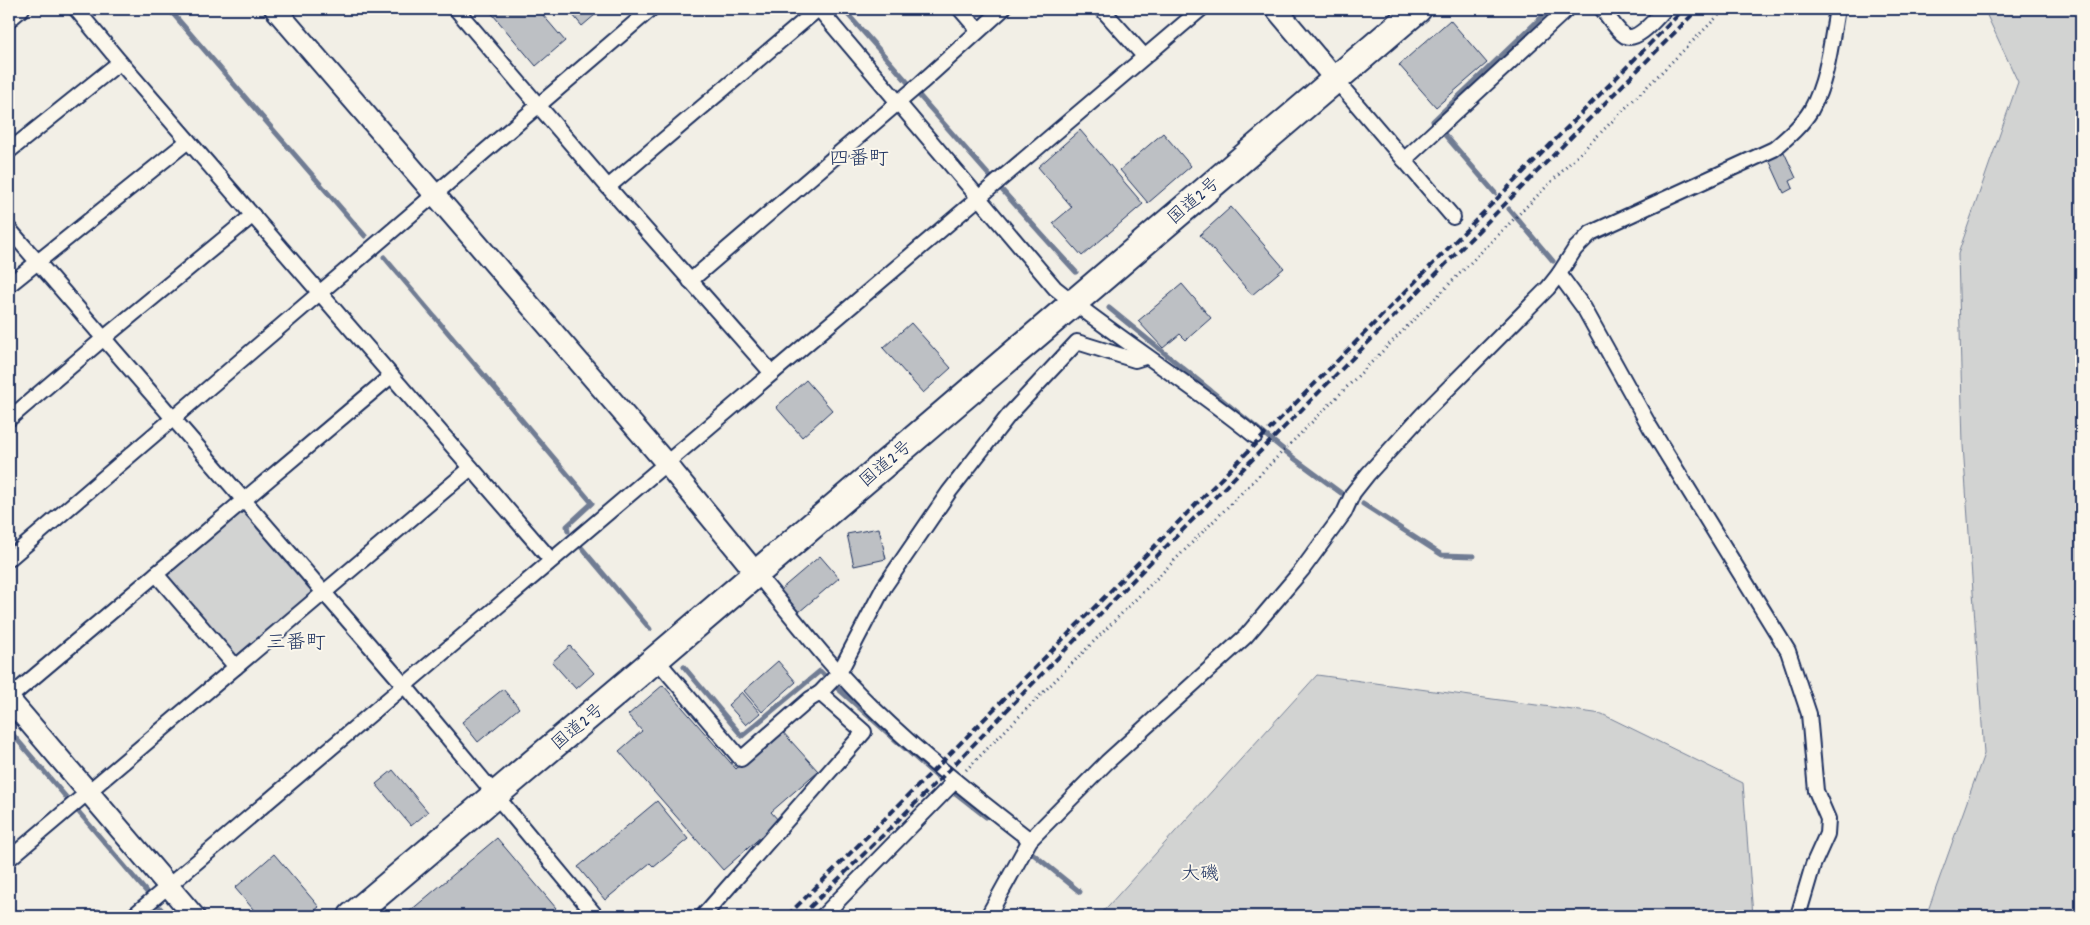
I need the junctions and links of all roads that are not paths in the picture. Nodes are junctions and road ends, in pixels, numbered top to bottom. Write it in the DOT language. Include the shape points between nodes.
graph roads {
  1 [pos="22,9"];
  2 [pos="76,9"];
  3 [pos="275,9"];
  4 [pos="456,9"];
  5 [pos="651,9"];
  6 [pos="819,9"];
  7 [pos="960,9"];
  8 [pos="1003,9"];
  9 [pos="1102,9"];
  10 [pos="1201,9"];
  11 [pos="1276,9"];
  12 [pos="1418,9"];
  13 [pos="1567,9"];
  14 [pos="1602,9"];
  15 [pos="1665,9"];
  16 [pos="1837,9"];
  17 [pos="9,20"];
  18 [pos="978,30"];
  19 [pos="1144,56"];
  20 [pos="120,62"];
  21 [pos="1335,79"];
  22 [pos="903,98"];
  23 [pos="538,105"];
  24 [pos="188,141"];
  25 [pos="9,150"];
  26 [pos="1404,160"];
  27 [pos="608,187"];
  28 [pos="435,193"];
  29 [pos="982,195"];
  30 [pos="252,215"];
  31 [pos="1453,218"];
  32 [pos="9,229"];
  33 [pos="37,261"];
  34 [pos="1559,274"];
  35 [pos="690,281"];
  36 [pos="9,285"];
  37 [pos="319,292"];
  38 [pos="1074,303"];
  39 [pos="104,338"];
  40 [pos="1145,357"];
  41 [pos="772,373"];
  42 [pos="391,376"];
  43 [pos="173,416"];
  44 [pos="9,419"];
  45 [pos="1255,436"];
  46 [pos="666,463"];
  47 [pos="471,468"];
  48 [pos="243,500"];
  49 [pos="9,559"];
  50 [pos="551,560"];
  51 [pos="756,573"];
  52 [pos="156,574"];
  53 [pos="323,592"];
  54 [pos="656,659"];
  55 [pos="236,667"];
  56 [pos="830,683"];
  57 [pos="404,685"];
  58 [pos="9,698"];
  59 [pos="950,786"];
  60 [pos="494,795"];
  61 [pos="77,801"];
  62 [pos="1030,840"];
  63 [pos="9,860"];
  64 [pos="158,895"];
  65 [pos="133,916"];
  66 [pos="194,916"];
  67 [pos="352,916"];
  68 [pos="596,916"];
  69 [pos="703,916"];
  70 [pos="823,916"];
  71 [pos="988,916"];
  72 [pos="1798,916"];
  1 -- 17 [label="street"];
  2 -- 20 [label="street"];
  3 -- 28 [label="street"];
  4 -- 23 [label="street"];
  5 -- 23 [label="street"];
  6 -- 22 [label="street"];
  6 -- 27 [label="street"];
  7 -- 18 [label="street"];
  8 -- 18 [label="street"];
  9 -- 19 [label="street"];
  10 -- 19 [label="street"];
  11 -- 21 [label="street"];
  12 -- 21 [label="highway, 国道2号"];
  13 -- 26 [label="street"];
  14 -- 15 [label="street" via="1624,36 1631,37 1638,36"];
  16 -- 34 [label="street" via="1825,75 1811,110 1795,131 1774,149 1592,233 1575,249"];
  18 -- 22 [label="street"];
  19 -- 29 [label="street"];
  20 -- 24 [label="street"];
  20 -- 25 [label="street"];
  21 -- 26 [label="street"];
  21 -- 38 [label="highway, 国道2号"];
  22 -- 29 [label="street"];
  22 -- 35 [label="street"];
  23 -- 27 [label="street"];
  23 -- 28 [label="street"];
  24 -- 30 [label="street"];
  24 -- 33 [label="street"];
  26 -- 31 [label="street"];
  27 -- 35 [label="street"];
  28 -- 37 [label="street"];
  28 -- 46 [label="street"];
  29 -- 38 [label="street" via="1056,288"];
  29 -- 41 [label="street"];
  30 -- 37 [label="street"];
  30 -- 39 [label="street"];
  32 -- 33 [label="street"];
  33 -- 36 [label="street"];
  33 -- 39 [label="street"];
  34 -- 62 [label="street" via="1368,474 1302,570 1246,636 1107,762"];
  34 -- 72 [label="street" via="1584,308 1650,427 1788,651 1809,714 1816,791 1828,819 1827,834 1813,865"];
  35 -- 41 [label="street"];
  37 -- 42 [label="street"];
  37 -- 43 [label="street"];
  38 -- 40 [label="street"];
  38 -- 51 [label="highway, 国道2号"];
  39 -- 43 [label="street"];
  39 -- 44 [label="street"];
  40 -- 45 [label="street"];
  40 -- 56 [label="street" via="1135,360 1076,342 1008,415 949,492 884,587"];
  41 -- 46 [label="street"];
  42 -- 47 [label="street"];
  42 -- 48 [label="street"];
  43 -- 48 [label="street"];
  43 -- 49 [label="street"];
  46 -- 50 [label="street"];
  46 -- 51 [label="street"];
  47 -- 50 [label="street"];
  47 -- 53 [label="street"];
  48 -- 52 [label="street"];
  48 -- 53 [label="street"];
  50 -- 57 [label="street"];
  51 -- 54 [label="highway, 国道2号"];
  51 -- 56 [label="street"];
  52 -- 55 [label="street"];
  52 -- 58 [label="street"];
  53 -- 55 [label="street"];
  53 -- 57 [label="street"];
  54 -- 56 [label="street" via="740,759"];
  54 -- 60 [label="highway, 国道2号"];
  55 -- 61 [label="street"];
  56 -- 59 [label="street" via="872,707"];
  56 -- 69 [label="street" via="864,732"];
  57 -- 60 [label="street"];
  57 -- 64 [label="street"];
  58 -- 61 [label="street"];
  59 -- 62 [label="street"];
  59 -- 70 [label="street"];
  60 -- 67 [label="highway, 国道2号"];
  60 -- 68 [label="street"];
  61 -- 63 [label="street"];
  61 -- 64 [label="street"];
  62 -- 71 [label="street"];
  64 -- 65 [label="street"];
  64 -- 66 [label="street"];
}
